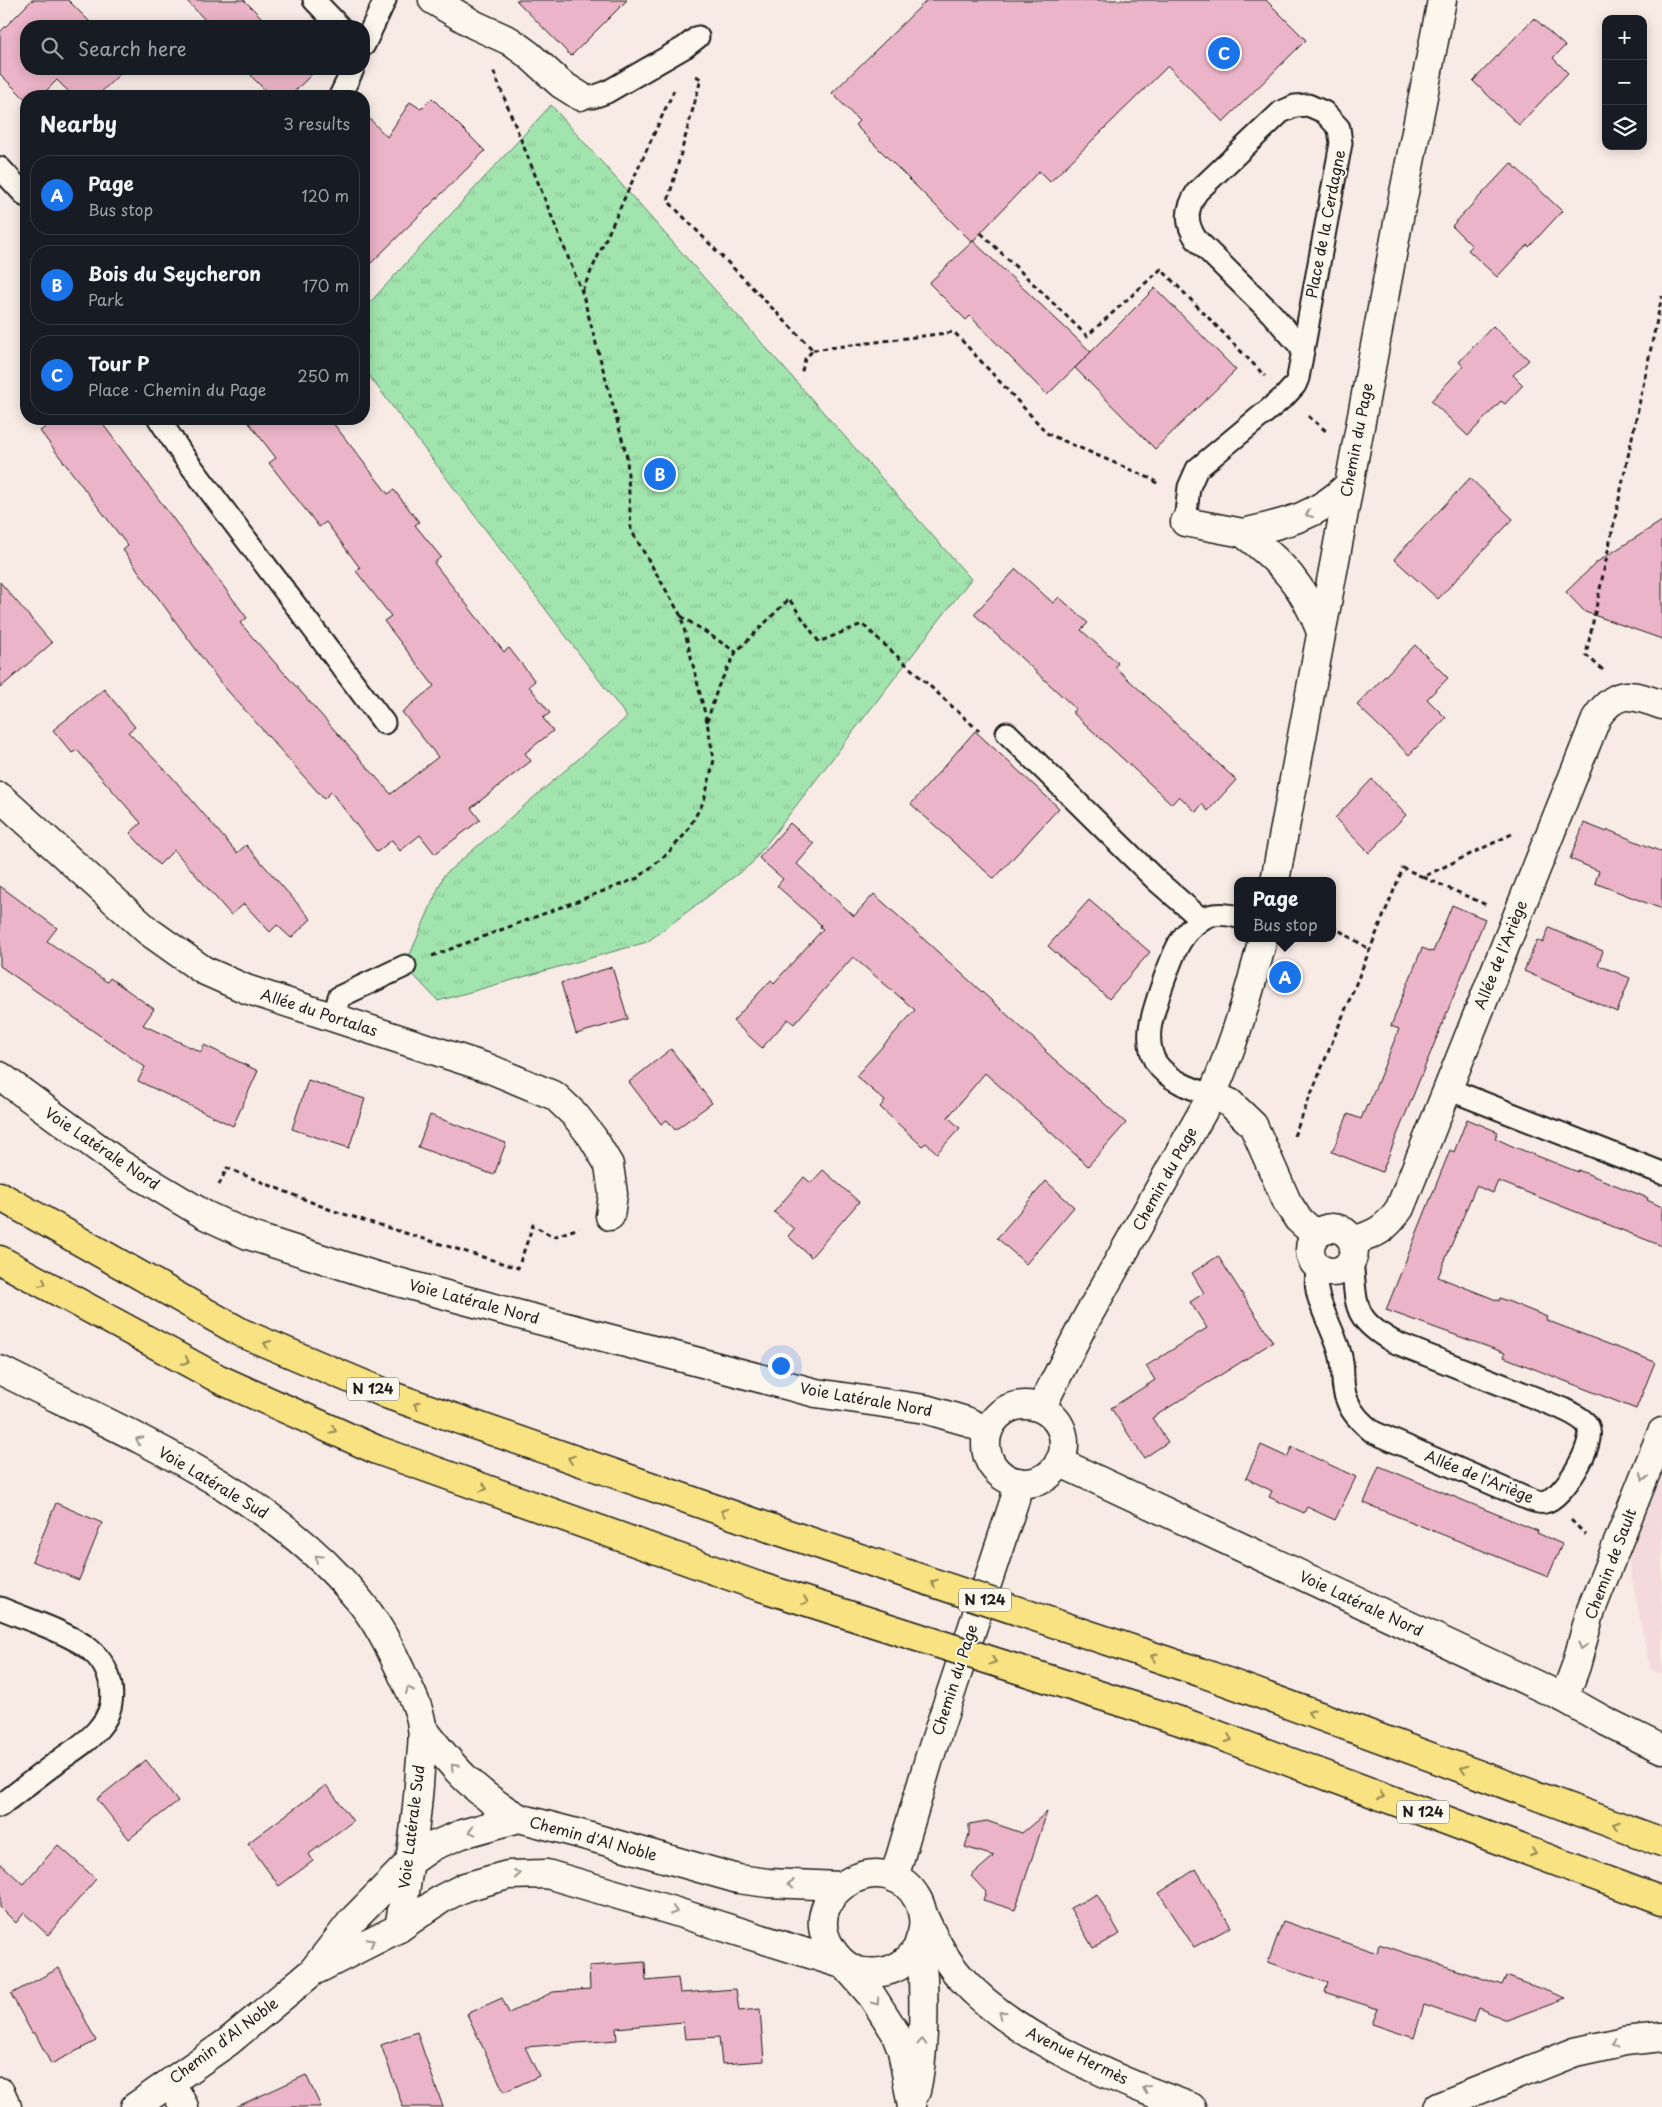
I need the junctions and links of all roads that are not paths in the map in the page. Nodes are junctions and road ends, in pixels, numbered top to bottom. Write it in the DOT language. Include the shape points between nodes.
graph roads {
  1 [pos="314,0"];
  2 [pos="385,0"];
  3 [pos="433,0"];
  4 [pos="1442,0"];
  5 [pos="333,20"];
  6 [pos="370,32"];
  7 [pos="698,37"];
  8 [pos="351,75"];
  9 [pos="343,90"];
  10 [pos="580,96"];
  11 [pos="0,168"];
  12 [pos="20,190"];
  13 [pos="1302,348"];
  14 [pos="163,425"];
  15 [pos="1348,486"];
  16 [pos="1185,522"];
  17 [pos="1243,533"];
  18 [pos="1321,632"];
  19 [pos="1662,705"];
  20 [pos="384,723"];
  21 [pos="1007,733"];
  22 [pos="0,797"];
  23 [pos="1276,877"];
  24 [pos="1234,916"];
  25 [pos="1201,919"];
  26 [pos="1262,942"];
  27 [pos="405,966"];
  28 [pos="334,1018"];
  29 [pos="0,1076"];
  30 [pos="1448,1089"];
  31 [pos="1212,1095"];
  32 [pos="1662,1173"];
  33 [pos="0,1196"];
  34 [pos="610,1216"];
  35 [pos="1316,1235"];
  36 [pos="1352,1251"];
  37 [pos="0,1260"];
  38 [pos="1318,1267"];
  39 [pos="0,1370"];
  40 [pos="1041,1408"];
  41 [pos="987,1431"];
  42 [pos="1662,1432"];
  43 [pos="1059,1462"];
  44 [pos="1018,1482"];
  45 [pos="0,1608"];
  46 [pos="1564,1698"];
  47 [pos="422,1727"];
  48 [pos="1662,1749"];
  49 [pos="0,1806"];
  50 [pos="519,1818"];
  51 [pos="1662,1842"];
  52 [pos="410,1862"];
  53 [pos="894,1878"];
  54 [pos="840,1886"];
  55 [pos="1662,1901"];
  56 [pos="923,1915"];
  57 [pos="399,1928"];
  58 [pos="918,1947"];
  59 [pos="845,1964"];
  60 [pos="312,1972"];
  61 [pos="1662,2037"];
  62 [pos="171,2082"];
  63 [pos="0,2092"];
  64 [pos="7,2107"];
  65 [pos="135,2107"];
  66 [pos="184,2107"];
  67 [pos="912,2107"];
  68 [pos="1191,2107"];
  69 [pos="1438,2107"];
  1 -- 5 [label="lane"];
  2 -- 6 [label="lane"];
  3 -- 10 [label="street" via="510,41"];
  4 -- 15 [label="street, Chemin du Page"];
  7 -- 10 [label="lane" via="678,63 593,97"];
  8 -- 9 [label="lane"];
  11 -- 12 [label="lane"];
  13 -- 13 [label="lane, Place de la Cerdagne" via="1340,156 1341,135 1334,121 1308,105 1281,112 1197,192 1189,206 1188,218 1196,240 1272,313"];
  13 -- 16 [label="lane, Place de la Cerdagne" via="1295,385 1197,469 1190,487"];
  14 -- 20 [label="lane"];
  15 -- 17 [label="street, one-way" via="1322,508 1307,515"];
  15 -- 18 [label="street, Chemin du Page"];
  16 -- 17 [label="street"];
  17 -- 18 [label="street" via="1267,551 1300,587"];
  18 -- 23 [label="street, Chemin du Page"];
  19 -- 30 [label="street, Allée de l'Ariège" via="1621,696 1609,702 1597,717"];
  21 -- 25 [label="lane" via="1157,881"];
  22 -- 28 [label="street, Allée du Portalas" via="148,931 204,970 246,989"];
  24 -- 25 [label="lane" via="1216,914"];
  25 -- 31 [label="lane" via="1176,951 1152,1020 1150,1041 1156,1062 1165,1073"];
  26 -- 31 [label="street, Chemin du Page" via="1242,1018"];
  27 -- 28 [label="lane" via="339,997"];
  28 -- 34 [label="street, Allée du Portalas" via="488,1068 554,1096 587,1130 609,1166 613,1194"];
  29 -- 41 [label="street, Voie Latérale Nord" via="120,1164 205,1215 248,1234 376,1276 816,1393 925,1409"];
  30 -- 32 [label="lane"];
  30 -- 36 [label="street, Allée de l'Ariège" via="1400,1208 1391,1222"];
  31 -- 35 [label="street" via="1230,1104 1253,1124 1287,1202 1298,1219"];
  31 -- 40 [label="street, Chemin du Page" via="1084,1323"];
  51 -- 33 [label="highway, N 124, one-way, bridge" via="1200,1672 770,1528 389,1395 242,1333"];
  35 -- 36 [label="street" via="1329,1228 1338,1228 1347,1233"];
  35 -- 38 [label="street" via="1310,1249"];
  36 -- 38 [label="street" via="1345,1268 1336,1272"];
  36 -- 38 [label="lane, Allée de l'Ariège" via="1357,1304 1364,1320 1374,1331 1394,1342 1563,1409 1583,1421 1590,1433 1588,1446 1570,1479 1551,1500 1542,1503 1523,1497 1373,1432 1364,1425 1346,1398 1342,1362 1317,1289"];
  37 -- 55 [label="highway, N 124, one-way, bridge" via="219,1379 376,1450 758,1586 1183,1722"];
  47 -- 39 [label="street, Voie Latérale Sud, one-way" via="413,1698 380,1630 359,1599 294,1535 239,1495 187,1464"];
  40 -- 41 [label="street" via="1028,1404 1003,1410"];
  40 -- 43 [label="street" via="1052,1415 1064,1437"];
  41 -- 44 [label="street" via="985,1444 995,1469 1005,1478"];
  42 -- 46 [label="street, Chemin de Sault, one-way" via="1591,1610"];
  43 -- 44 [label="street" via="1042,1479"];
  43 -- 46 [label="street, Voie Latérale Nord"];
  44 -- 53 [label="street, Chemin du Page"];
  45 -- 49 [label="lane" via="86,1646 108,1672 113,1694 107,1717 90,1737"];
  46 -- 48 [label="street, Voie Latérale Nord"];
  50 -- 47 [label="street, Voie Latérale Sud, one-way" via="483,1796 464,1779"];
  47 -- 52 [label="street, Voie Latérale Sud"];
  50 -- 52 [label="street, Chemin d'Al Noble, one-way" via="462,1834 433,1846"];
  54 -- 50 [label="street, Chemin d'Al Noble, one-way" via="738,1879"];
  52 -- 57 [label="street, Voie Latérale Sud"];
  52 -- 60 [label="street, Chemin d'Al Noble" via="352,1921"];
  53 -- 54 [label="street" via="875,1873 856,1876"];
  53 -- 56 [label="street" via="907,1887"];
  54 -- 59 [label="street" via="829,1901 824,1927 826,1940"];
  56 -- 58 [label="street" via="923,1932"];
  68 -- 56 [label="street, Avenue Hermès, one-way" via="1089,2064 1047,2043 989,2006 960,1977"];
  57 -- 59 [label="street, Chemin d'Al Noble, one-way" via="465,1887 508,1875 547,1874"];
  60 -- 57 [label="street, Chemin d'Al Noble, one-way"];
  58 -- 59 [label="street" via="901,1966 890,1971 859,1972"];
  67 -- 58 [label="street, one-way" via="922,2062 923,1975"];
  59 -- 67 [label="street, one-way" via="872,1996 895,2032 902,2050"];
  60 -- 62 [label="street, Chemin d'Al Noble" via="228,2042"];
  61 -- 69 [label="street, one-way" via="1575,2052"];
  62 -- 65 [label="street, Chemin d'Al Noble"];
  62 -- 66 [label="street"];
  63 -- 64 [label="street"];
}
